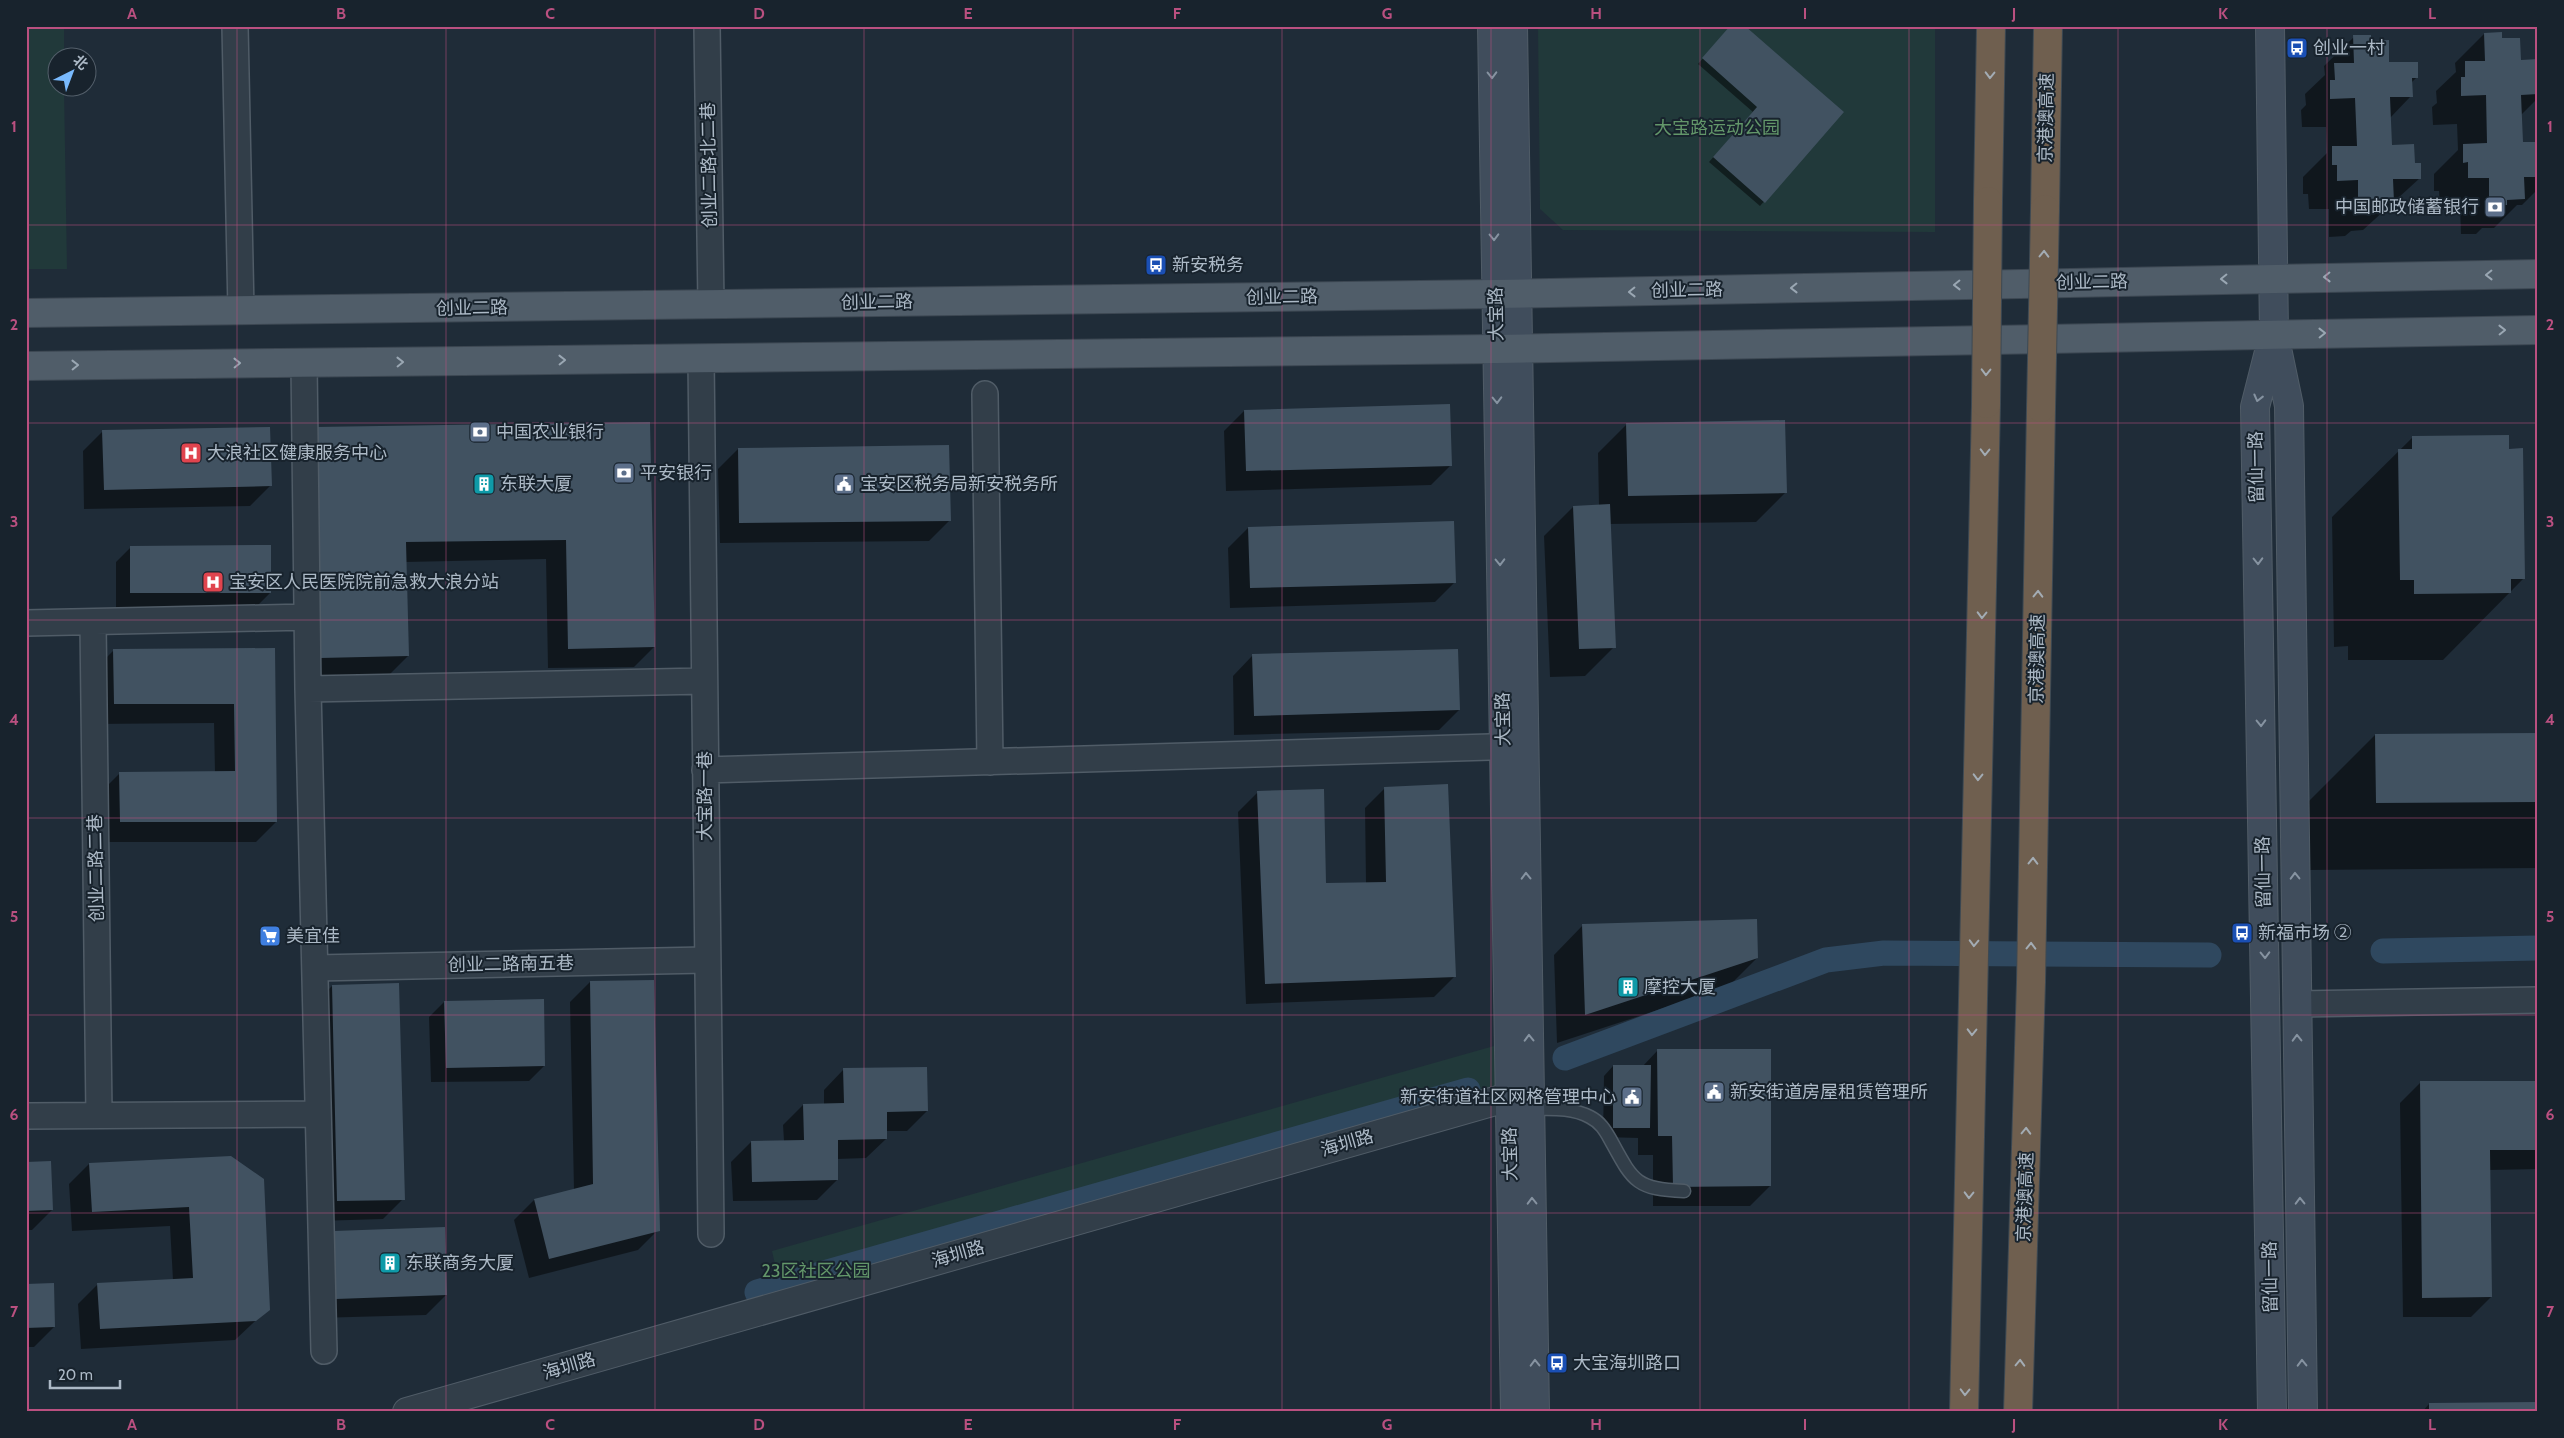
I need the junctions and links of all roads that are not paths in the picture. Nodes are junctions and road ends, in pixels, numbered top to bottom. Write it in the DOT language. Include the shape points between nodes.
graph roads {
  1 [pos="235,26"];
  2 [pos="707,26"];
  3 [pos="1492,26"];
  4 [pos="1513,26"];
  5 [pos="1991,26"];
  6 [pos="2048,26"];
  7 [pos="2270,26"];
  8 [pos="2538,274"];
  9 [pos="2273,278"];
  10 [pos="1506,294"];
  11 [pos="711,304"];
  12 [pos="241,311"];
  13 [pos="26,313"];
  14 [pos="2538,330"];
  15 [pos="2274,334"];
  16 [pos="1507,349"];
  17 [pos="700,358"];
  18 [pos="304,363"];
  19 [pos="26,366"];
  20 [pos="985,394"];
  21 [pos="307,618"];
  22 [pos="93,622"];
  23 [pos="26,623"];
  24 [pos="704,681"];
  25 [pos="308,689"];
  26 [pos="1514,746"];
  27 [pos="990,762"];
  28 [pos="705,770"];
  29 [pos="706,960"];
  30 [pos="315,968"];
  31 [pos="2538,1000"];
  32 [pos="2297,1004"];
  33 [pos="1520,1103"];
  34 [pos="318,1114"];
  35 [pos="99,1115"];
  36 [pos="26,1116"];
  37 [pos="1684,1191"];
  38 [pos="711,1234"];
  39 [pos="324,1350"];
  40 [pos="407,1412"];
  41 [pos="1514,1412"];
  42 [pos="1536,1412"];
  43 [pos="1964,1412"];
  44 [pos="2018,1412"];
  45 [pos="2272,1412"];
  46 [pos="2303,1412"];
  1 -- 12 [label="street"];
  2 -- 11 [label="street, 创业二路北二巷"];
  3 -- 10 [label="main road, 大宝路, one-way"];
  4 -- 10 [label="main road, 大宝路"];
  5 -- 43 [label="highway, one-way, bridge"];
  44 -- 6 [label="highway, 京港澳高速, one-way, bridge" via="2031,982"];
  7 -- 9 [label="main road, 留仙一路"];
  8 -- 9 [label="main road, 创业二路, one-way"];
  9 -- 10 [label="main road, 创业二路, one-way"];
  9 -- 15 [label="main road, 留仙一路"];
  10 -- 11 [label="main road, 创业二路"];
  10 -- 16 [label="main road, 大宝路"];
  11 -- 12 [label="main road, 创业二路"];
  12 -- 13 [label="main road, 创业二路"];
  15 -- 14 [label="main road, one-way"];
  15 -- 16 [label="main road"];
  32 -- 15 [label="main road, 留仙一路, one-way" via="2289,406"];
  15 -- 45 [label="main road, 留仙一路, one-way" via="2255,407"];
  16 -- 17 [label="main road"];
  16 -- 26 [label="main road, 大宝路"];
  18 -- 17 [label="main road, one-way"];
  17 -- 24 [label="street, 大宝路一巷"];
  19 -- 18 [label="main road, one-way"];
  18 -- 21 [label="street"];
  20 -- 27 [label="street"];
  21 -- 22 [label="street"];
  21 -- 25 [label="street"];
  22 -- 23 [label="street"];
  22 -- 35 [label="street, 创业二路二巷"];
  24 -- 25 [label="street"];
  24 -- 28 [label="street, 大宝路一巷"];
  25 -- 30 [label="street"];
  26 -- 27 [label="street"];
  26 -- 33 [label="main road, 大宝路"];
  27 -- 28 [label="street"];
  28 -- 29 [label="street, 大宝路一巷"];
  29 -- 30 [label="street, 创业二路南五巷"];
  29 -- 38 [label="street, 大宝路一巷"];
  30 -- 34 [label="street"];
  31 -- 32 [label="street"];
  46 -- 32 [label="main road, 留仙一路, one-way"];
  33 -- 37 [label="lane" via="1568,1109 1591,1117 1603,1127 1630,1175 1641,1184 1655,1190"];
  33 -- 40 [label="street, 海圳路"];
  33 -- 41 [label="main road, 大宝路"];
  42 -- 33 [label="main road, 大宝路, one-way"];
  34 -- 35 [label="street"];
  34 -- 39 [label="street"];
  35 -- 36 [label="street"];
}
